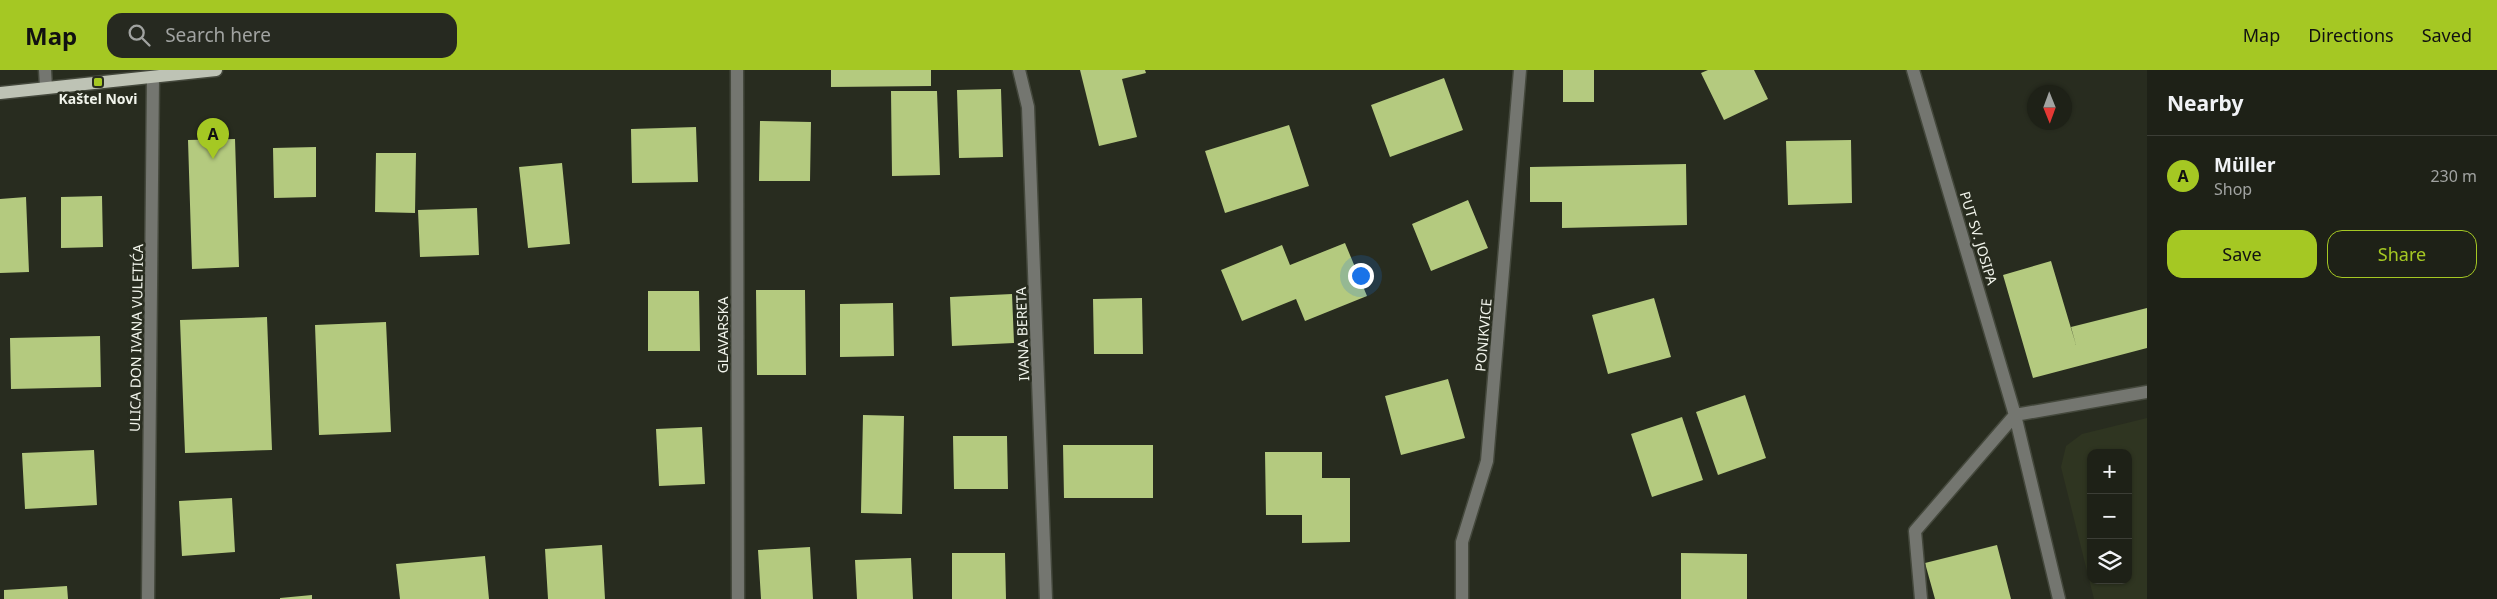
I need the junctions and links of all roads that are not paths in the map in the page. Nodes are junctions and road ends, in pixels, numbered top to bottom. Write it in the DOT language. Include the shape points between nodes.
graph roads {
  1 [pos="45,70"];
  2 [pos="216,70"];
  3 [pos="737,70"];
  4 [pos="1019,70"];
  5 [pos="1520,70"];
  6 [pos="1913,70"];
  7 [pos="153,77"];
  8 [pos="46,88"];
  9 [pos="0,93"];
  10 [pos="2147,392"];
  11 [pos="2015,415"];
  12 [pos="148,599"];
  13 [pos="738,599"];
  14 [pos="1046,599"];
  15 [pos="1462,599"];
  16 [pos="1921,599"];
  17 [pos="2059,599"];
  1 -- 8 [label="street"];
  2 -- 7 [label="main road"];
  3 -- 13 [label="street, GLAVARSKA"];
  4 -- 14 [label="street, IVANA BERETA" via="1028,107"];
  5 -- 15 [label="street, PONIKVICE" via="1487,461 1462,542"];
  6 -- 11 [label="street, PUT SV. JOSIPA"];
  7 -- 8 [label="main road"];
  7 -- 12 [label="street, ULICA DON IVANA VULETIĆA"];
  8 -- 9 [label="main road"];
  10 -- 11 [label="street"];
  11 -- 16 [label="street" via="1915,531"];
  11 -- 17 [label="street, PUT SV. JOSIPA"];
}
